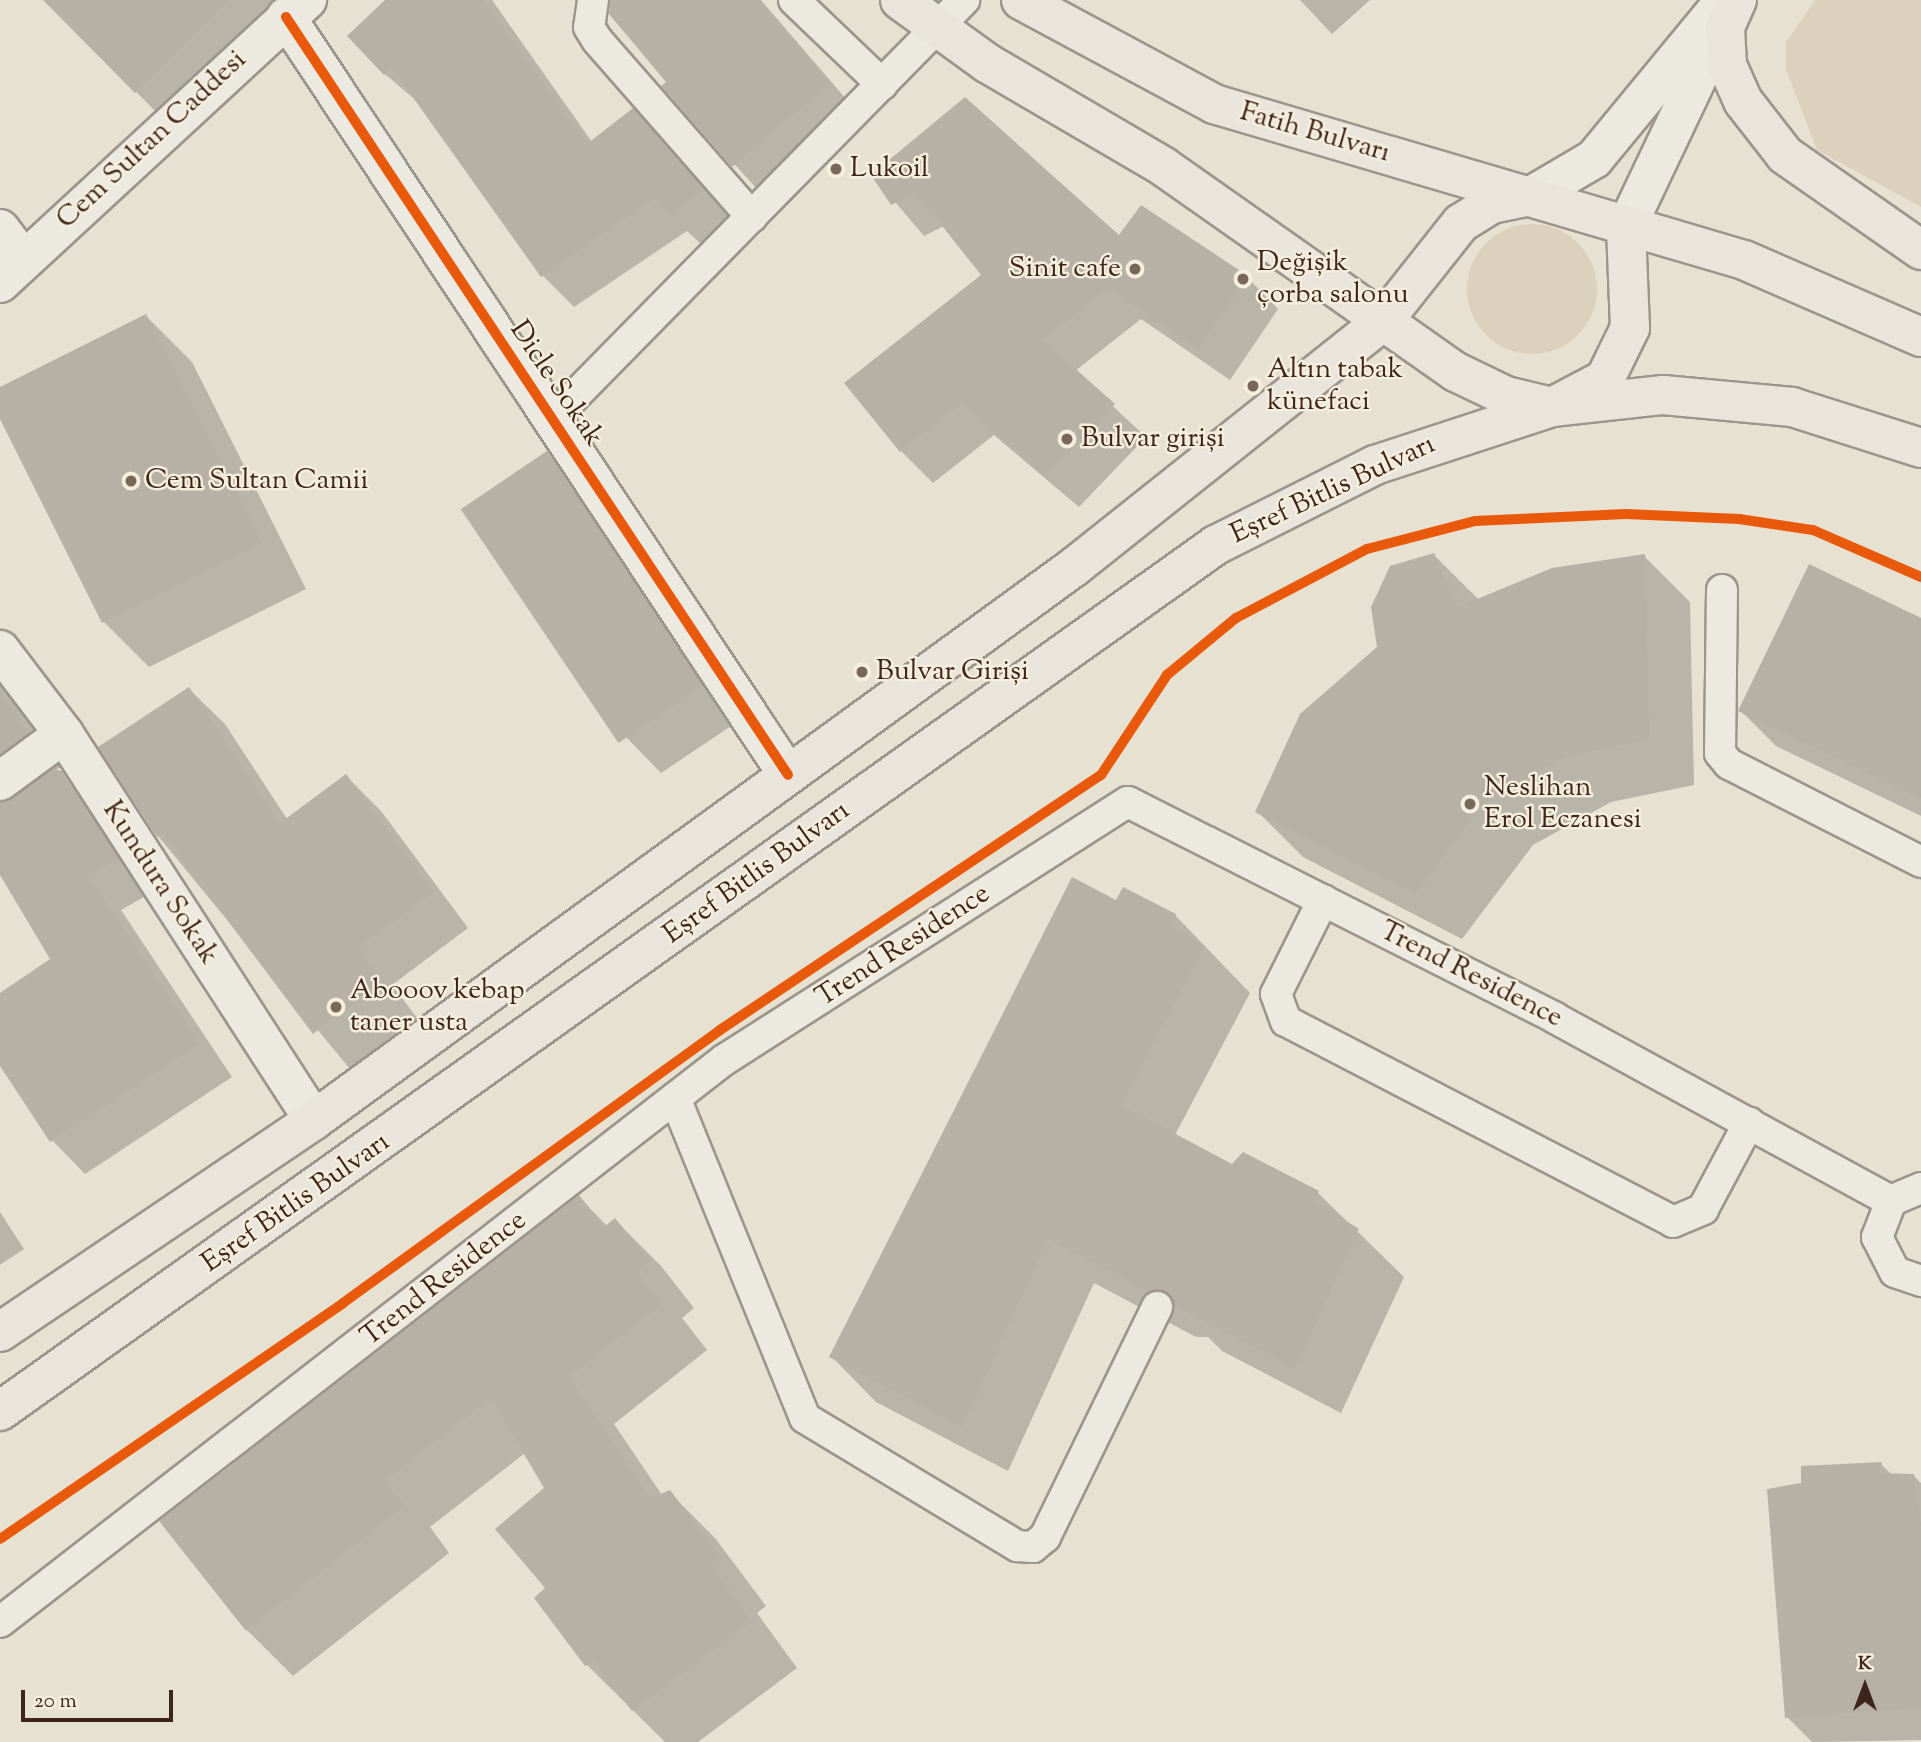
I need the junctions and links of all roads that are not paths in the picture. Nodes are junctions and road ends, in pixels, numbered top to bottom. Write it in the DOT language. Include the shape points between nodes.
graph roads {
  1 [pos="593,0"];
  2 [pos="794,0"];
  3 [pos="900,0"];
  4 [pos="964,0"];
  5 [pos="1021,0"];
  6 [pos="1725,0"];
  7 [pos="1736,0"];
  8 [pos="296,9"];
  9 [pos="938,28"];
  10 [pos="882,84"];
  11 [pos="1531,195"];
  12 [pos="752,217"];
  13 [pos="1626,228"];
  14 [pos="0,229"];
  15 [pos="1921,250"];
  16 [pos="12,271"];
  17 [pos="1384,320"];
  18 [pos="1921,337"];
  19 [pos="1552,407"];
  20 [pos="552,419"];
  21 [pos="1921,447"];
  22 [pos="1723,590"];
  23 [pos="0,650"];
  24 [pos="64,734"];
  25 [pos="788,775"];
  26 [pos="0,781"];
  27 [pos="1921,862"];
  28 [pos="1322,900"];
  29 [pos="675,1098"];
  30 [pos="314,1120"];
  31 [pos="1749,1123"];
  32 [pos="1921,1188"];
  33 [pos="1891,1202"];
  34 [pos="1921,1281"];
  35 [pos="1157,1307"];
  36 [pos="0,1332"];
  37 [pos="0,1411"];
  38 [pos="0,1622"];
  1 -- 12 [label="lane" via="589,27 597,40"];
  2 -- 10 [label="lane"];
  3 -- 9 [label="main road"];
  4 -- 9 [label="lane"];
  5 -- 11 [label="main road, Fatih Bulvarı" via="1214,104"];
  6 -- 11 [label="street" via="1594,159"];
  7 -- 13 [label="street"];
  7 -- 15 [label="main road" via="1725,27 1727,65 1743,101 1785,155"];
  8 -- 16 [label="street, Cem Sultan Caddesi"];
  8 -- 20 [label="street, Dicle Sokak"];
  9 -- 10 [label="lane"];
  9 -- 17 [label="main road" via="1164,167"];
  10 -- 12 [label="lane"];
  11 -- 13 [label="main road, Fatih Bulvarı"];
  11 -- 17 [label="main road" via="1491,204 1461,223"];
  12 -- 20 [label="lane"];
  13 -- 18 [label="main road, Fatih Bulvarı" via="1744,260"];
  13 -- 19 [label="main road" via="1630,328 1621,355 1605,379"];
  14 -- 16 [label="street"];
  17 -- 19 [label="main road" via="1456,372"];
  17 -- 25 [label="main road, Eşref Bitlis Bulvarı" via="1074,567"];
  19 -- 21 [label="main road" via="1663,395 1769,405"];
  19 -- 37 [label="main road, Eşref Bitlis Bulvarı" via="1375,465 1216,545"];
  20 -- 25 [label="street, Dicle Sokak"];
  22 -- 27 [label="lane" via="1720,752 1729,764"];
  23 -- 24 [label="street, Kundura Sokak"];
  24 -- 26 [label="street"];
  24 -- 30 [label="street, Kundura Sokak"];
  25 -- 30 [label="main road, Eşref Bitlis Bulvarı"];
  28 -- 29 [label="lane, Trend Residence" via="1128,802 724,1060"];
  28 -- 31 [label="lane, Trend Residence"];
  28 -- 31 [label="lane" via="1276,994 1286,1021 1673,1222 1703,1209"];
  29 -- 35 [label="lane" via="805,1418 1017,1546 1033,1547 1045,1536"];
  29 -- 38 [label="lane, Trend Residence"];
  30 -- 36 [label="main road, Eşref Bitlis Bulvarı"];
  31 -- 33 [label="lane, Trend Residence"];
  32 -- 33 [label="lane"];
  33 -- 34 [label="lane" via="1879,1222 1881,1252 1895,1272"];
}
